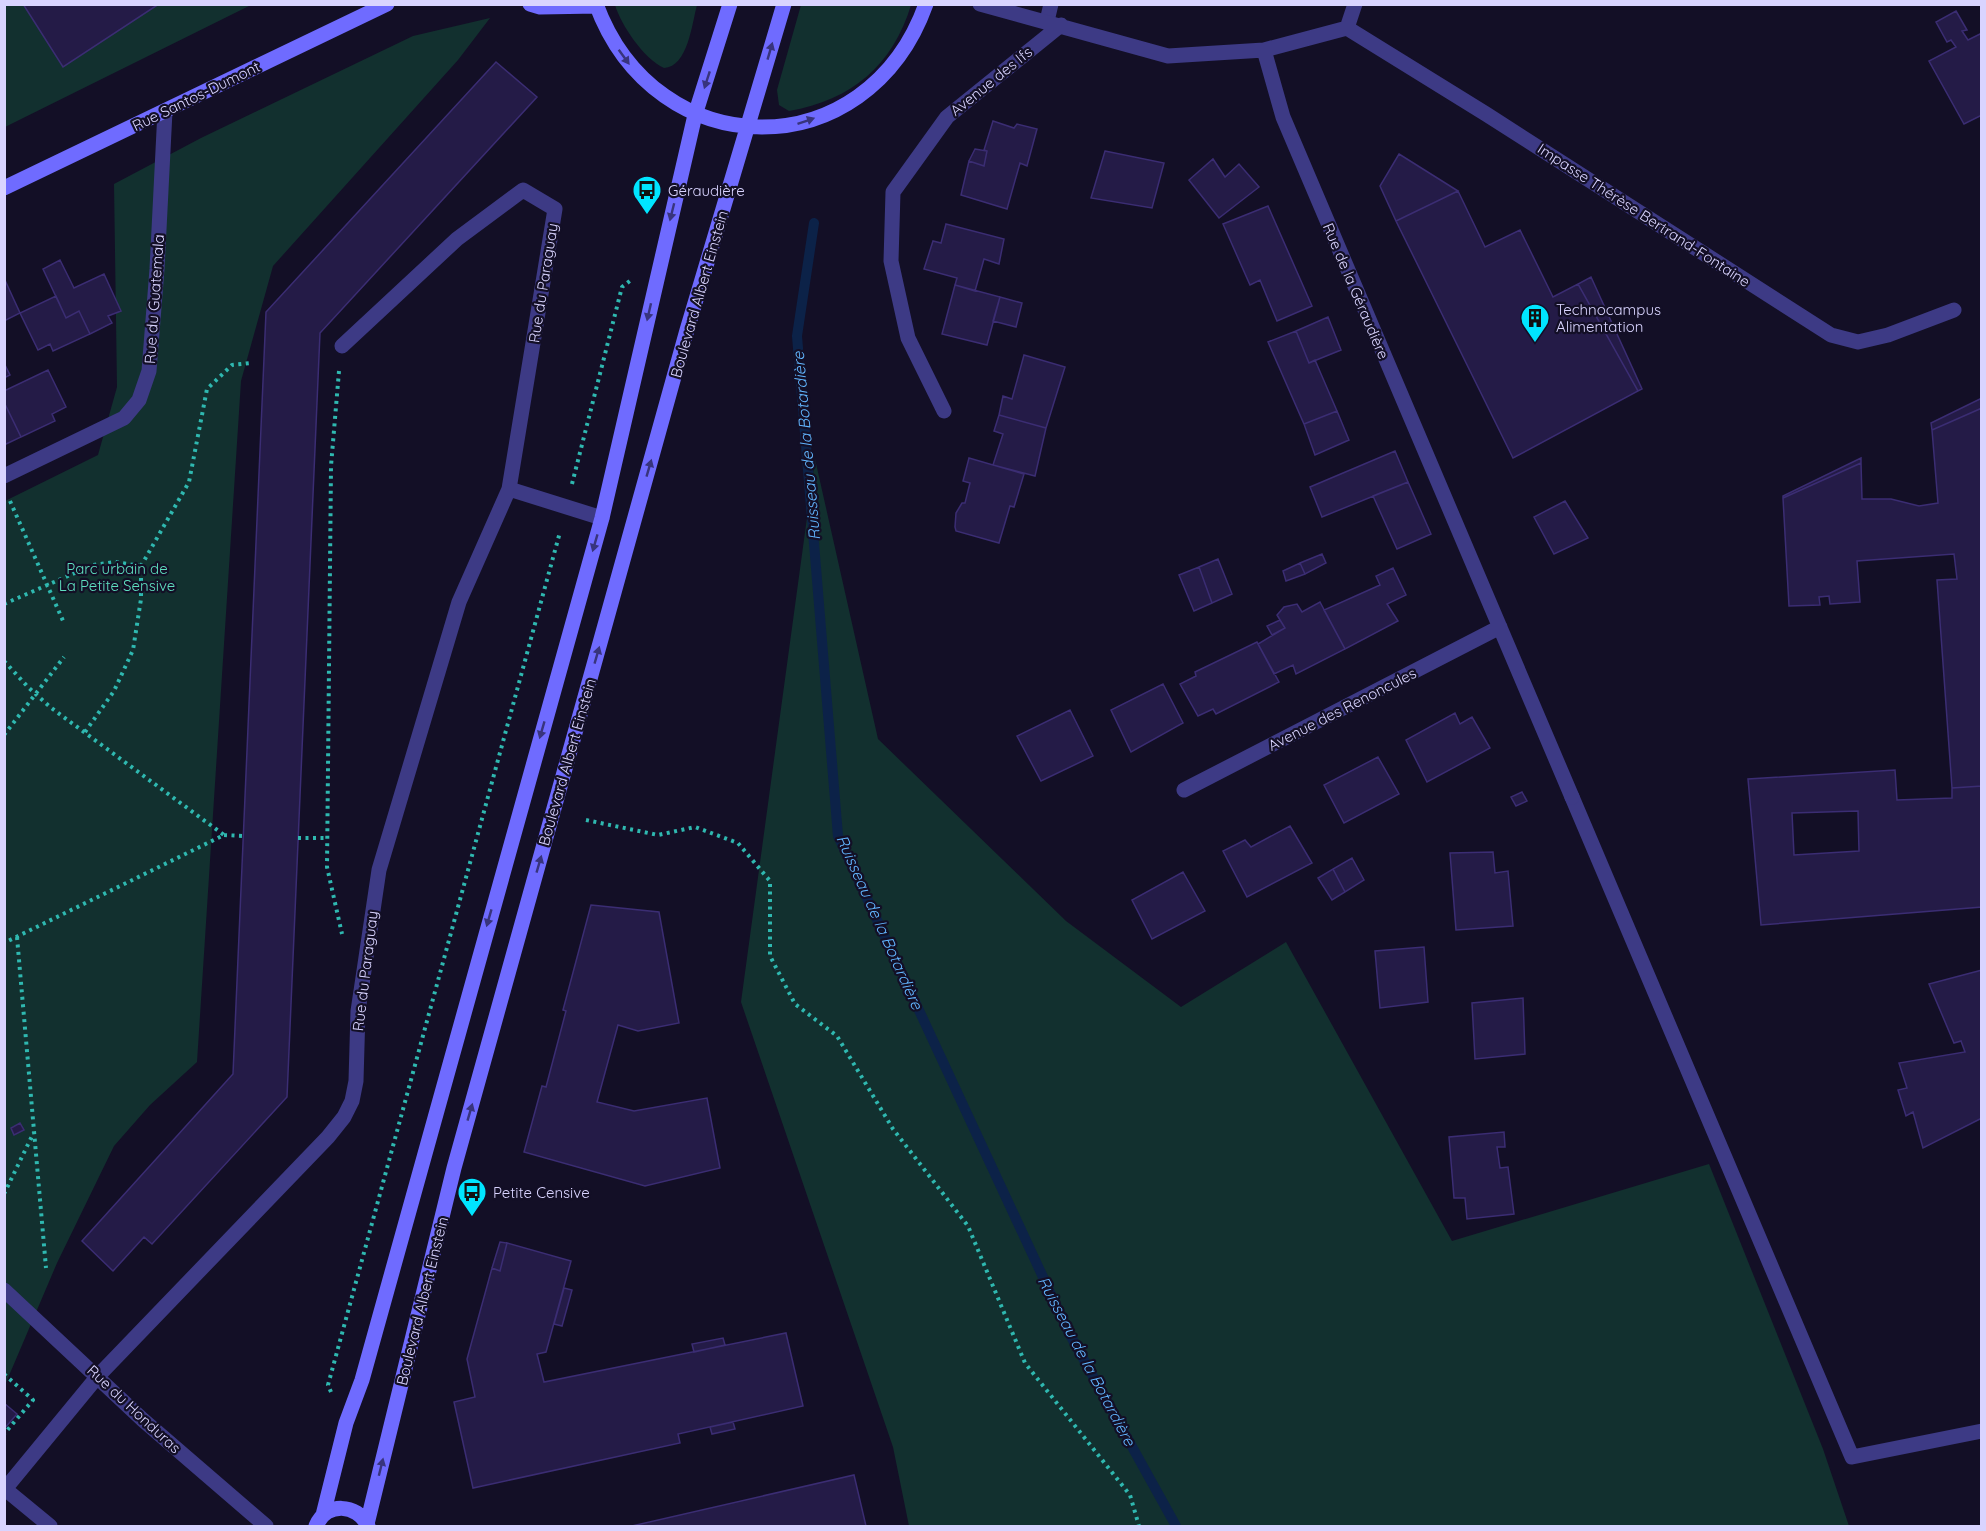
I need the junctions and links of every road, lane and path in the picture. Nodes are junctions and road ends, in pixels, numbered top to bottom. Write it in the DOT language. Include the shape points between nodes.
graph roads {
  1 [pos="387,4"];
  2 [pos="530,4"];
  3 [pos="730,4"];
  4 [pos="784,4"];
  5 [pos="926,4"];
  6 [pos="980,4"];
  7 [pos="1052,4"];
  8 [pos="1355,4"];
  9 [pos="597,5"];
  10 [pos="1054,23"];
  11 [pos="1347,28"];
  12 [pos="1264,50"];
  13 [pos="165,111"];
  14 [pos="695,115"];
  15 [pos="748,127"];
  16 [pos="4,188"];
  17 [pos="662,255"];
  18 [pos="1954,310"];
  19 [pos="342,346"];
  20 [pos="251,363"];
  21 [pos="944,411"];
  22 [pos="4,476"];
  23 [pos="509,489"];
  24 [pos="9,500"];
  25 [pos="566,507"];
  26 [pos="602,518"];
  27 [pos="141,566"];
  28 [pos="47,584"];
  29 [pos="4,604"];
  30 [pos="64,623"];
  31 [pos="1500,627"];
  32 [pos="64,657"];
  33 [pos="4,661"];
  34 [pos="36,695"];
  35 [pos="85,732"];
  36 [pos="4,735"];
  37 [pos="1184,790"];
  38 [pos="586,820"];
  39 [pos="224,835"];
  40 [pos="244,836"];
  41 [pos="298,838"];
  42 [pos="328,838"];
  43 [pos="17,937"];
  44 [pos="4,943"];
  45 [pos="344,944"];
  46 [pos="34,1131"];
  47 [pos="4,1194"];
  48 [pos="46,1268"];
  49 [pos="4,1290"];
  50 [pos="4,1374"];
  51 [pos="98,1376"];
  52 [pos="346,1423"];
  53 [pos="1982,1431"];
  54 [pos="4,1434"];
  55 [pos="319,1521"];
  56 [pos="368,1525"];
  57 [pos="50,1527"];
  58 [pos="266,1527"];
  59 [pos="1139,1527"];
  1 -- 13 [label="main road, Rue Santos-Dumont"];
  2 -- 9 [label="main road"];
  3 -- 14 [label="main road, one-way"];
  15 -- 4 [label="main road, Boulevard Albert Einstein, one-way"];
  15 -- 5 [label="main road, one-way" via="796,125 858,98 897,61"];
  6 -- 10 [label="street"];
  7 -- 10 [label="street"];
  8 -- 11 [label="street"];
  9 -- 14 [label="main road, one-way" via="625,60 661,95"];
  10 -- 12 [label="street" via="1168,56"];
  10 -- 21 [label="street, Avenue des Ifs" via="947,117 893,192 891,261 908,338"];
  11 -- 12 [label="street"];
  11 -- 18 [label="street, Impasse Thérèse Bertrand-Fontaine" via="1831,335 1858,342"];
  12 -- 31 [label="street, Rue de la Géraudière" via="1282,117"];
  13 -- 16 [label="main road, Rue Santos-Dumont"];
  13 -- 22 [label="street, Rue du Guatemala" via="158,269 149,371 140,400 124,418"];
  14 -- 15 [label="main road"];
  14 -- 17 [label="main road, one-way"];
  56 -- 15 [label="main road, Boulevard Albert Einstein, one-way" via="454,1168 687,330"];
  17 -- 25 [label="path" via="622,287"];
  17 -- 26 [label="main road, one-way"];
  19 -- 23 [label="street, Rue du Paraguay" via="457,239 523,190 555,209"];
  19 -- 42 [label="path" via="331,466"];
  20 -- 27 [label="path" via="232,365 207,389 189,482"];
  23 -- 25 [label="street"];
  23 -- 51 [label="street, Rue du Paraguay" via="459,602 379,870 358,1011 356,1081 344,1117"];
  24 -- 28 [label="path"];
  25 -- 26 [label="street"];
  25 -- 52 [label="path" via="328,1385"];
  26 -- 52 [label="main road, one-way" via="362,1380"];
  27 -- 28 [label="path" via="115,562 93,565"];
  27 -- 35 [label="path" via="141,599 133,650 114,691"];
  28 -- 29 [label="path"];
  28 -- 30 [label="path"];
  31 -- 37 [label="street, Avenue des Renoncules"];
  31 -- 53 [label="street, Rue de la Géraudière" via="1852,1457"];
  32 -- 34 [label="path"];
  33 -- 34 [label="path"];
  34 -- 35 [label="path"];
  34 -- 36 [label="path"];
  35 -- 39 [label="path"];
  38 -- 59 [label="path" via="658,835 695,826 738,843 770,881 770,956 795,1004 837,1036 893,1129 968,1226 1025,1363 1130,1495"];
  39 -- 40 [label="path"];
  39 -- 43 [label="path"];
  41 -- 42 [label="path"];
  42 -- 45 [label="path" via="327,867"];
  43 -- 44 [label="path"];
  43 -- 46 [label="path"];
  46 -- 47 [label="path"];
  46 -- 48 [label="path"];
  49 -- 51 [label="street, Rue du Honduras"];
  50 -- 54 [label="path" via="33,1400"];
  51 -- 57 [label="street, Rue du Paraguay" via="5,1488"];
  51 -- 58 [label="street, Rue du Honduras"];
  52 -- 55 [label="main road"];
  55 -- 56 [label="main road" via="340,1508 350,1509"];
}
